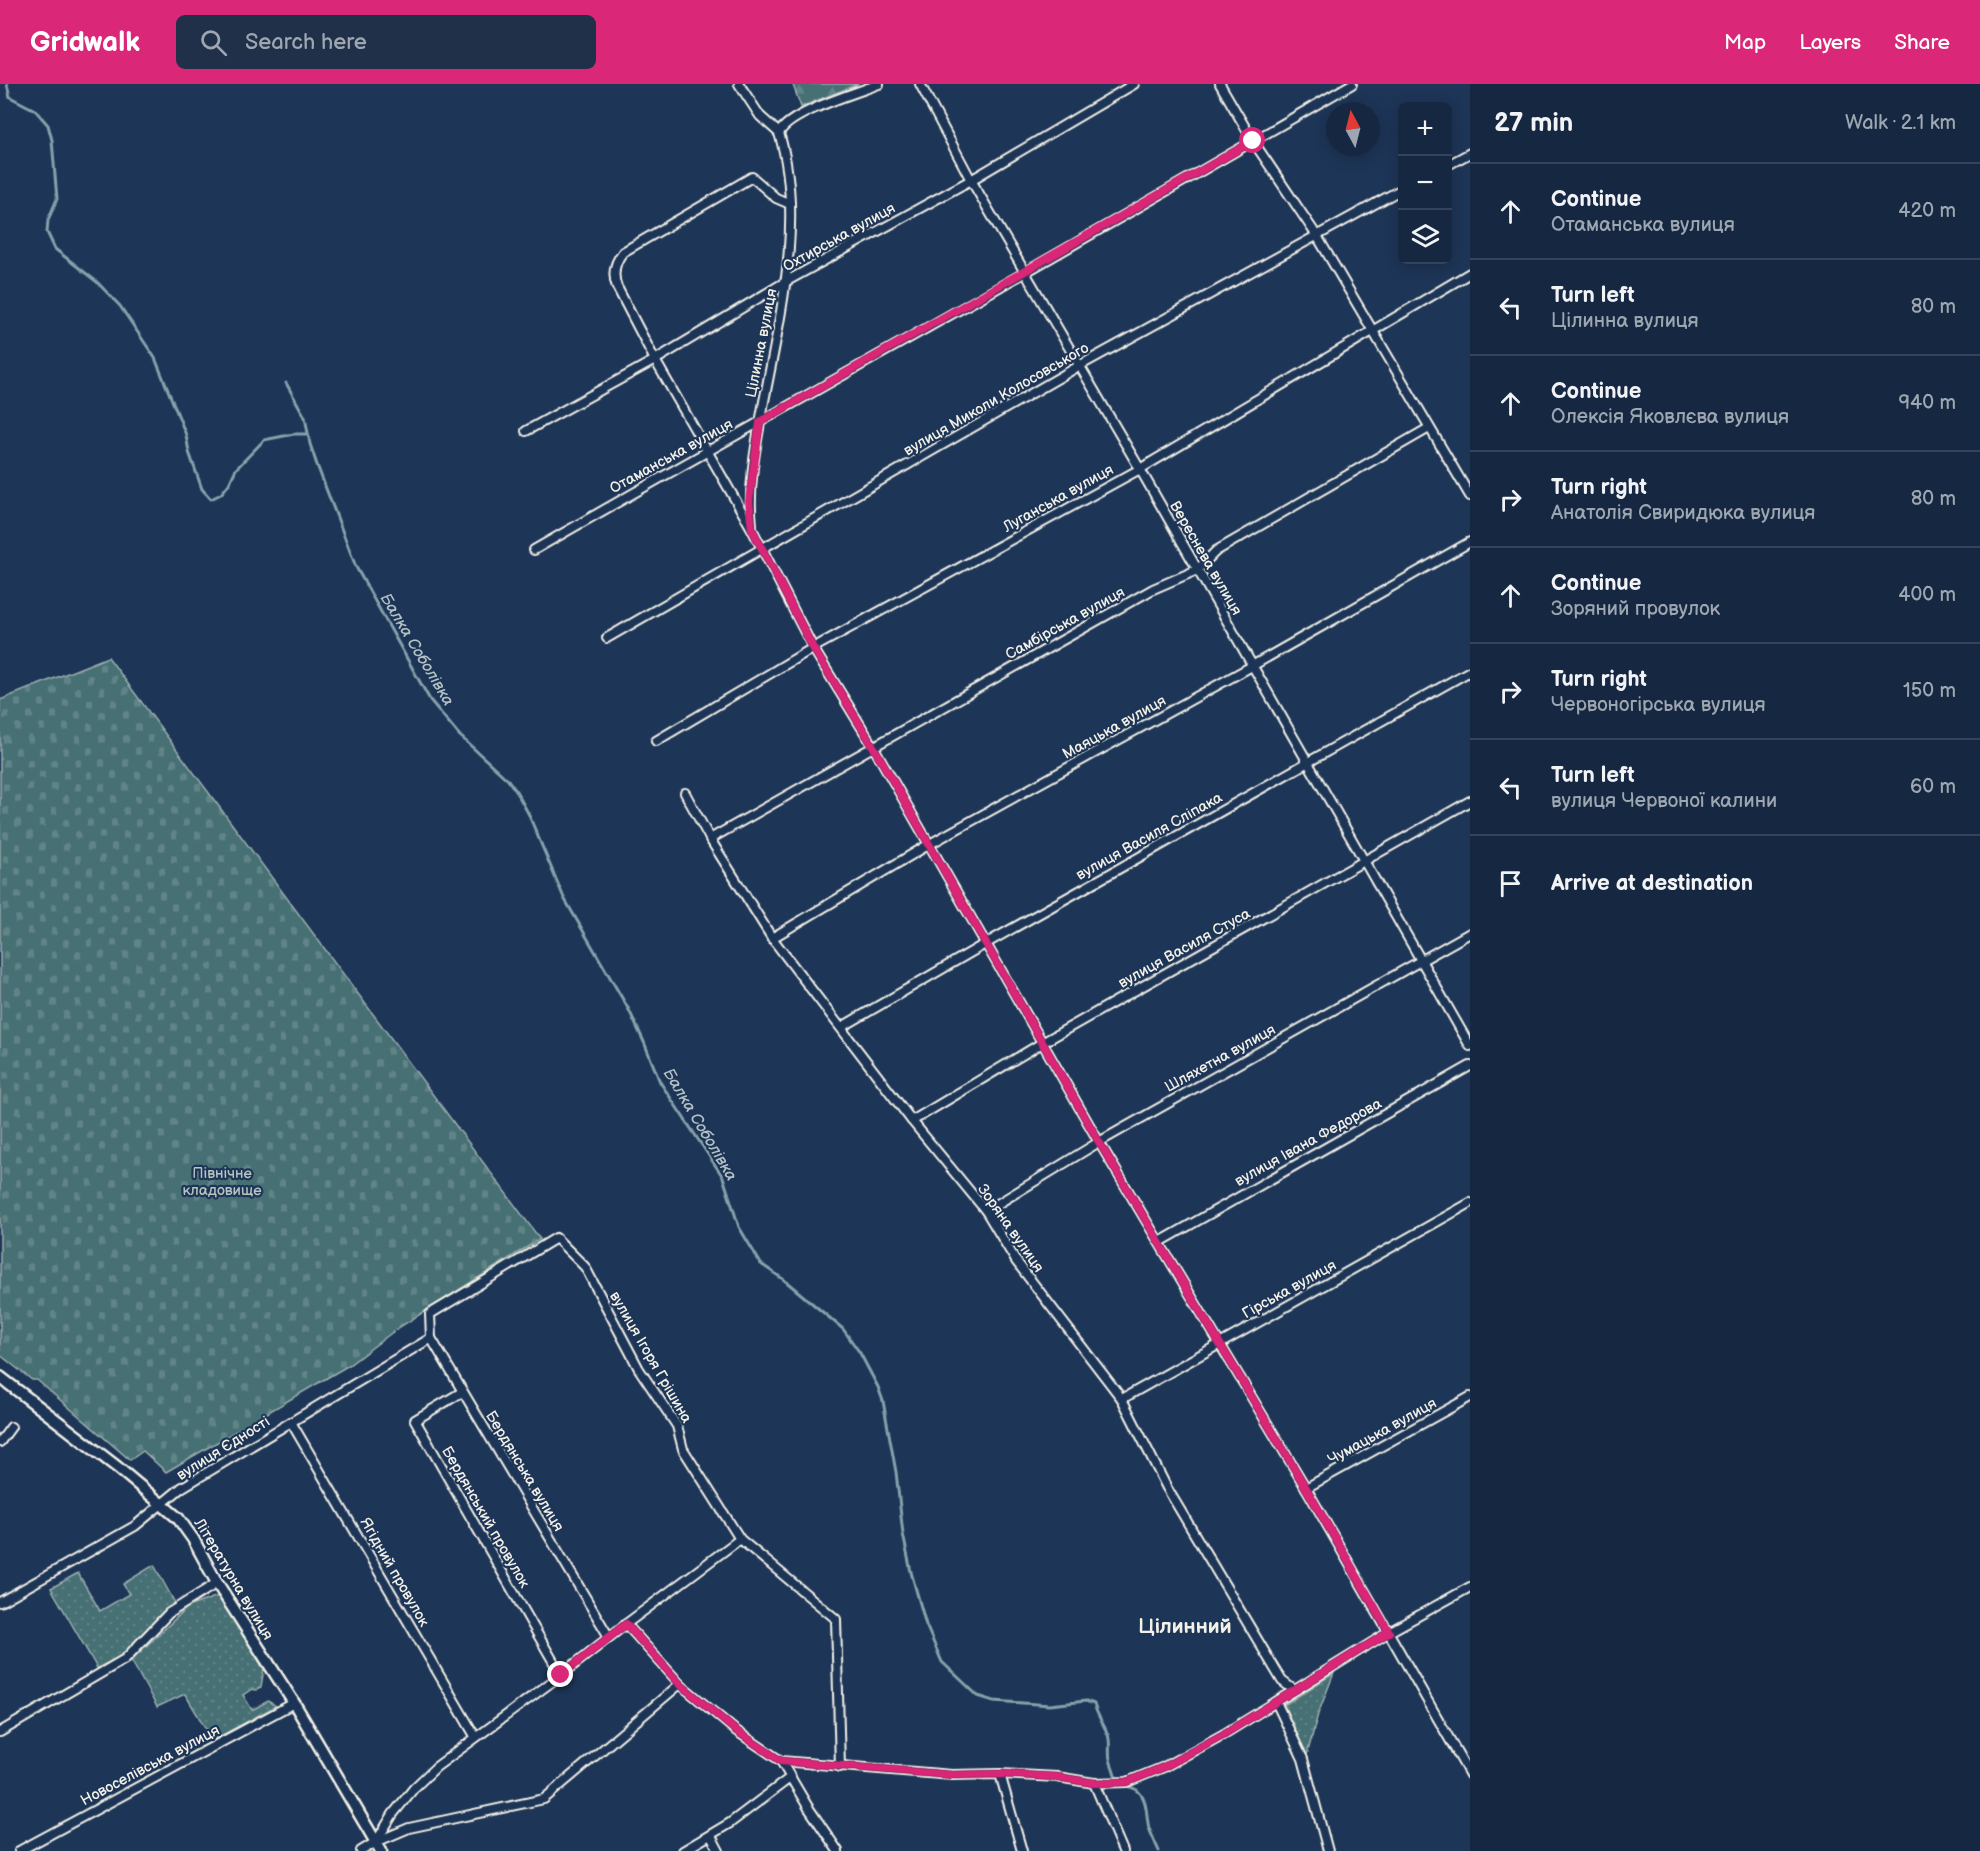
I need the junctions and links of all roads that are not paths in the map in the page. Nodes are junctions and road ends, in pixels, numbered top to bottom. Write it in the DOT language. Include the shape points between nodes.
graph roads {
  1 [pos="739,84"];
  2 [pos="879,84"];
  3 [pos="920,84"];
  4 [pos="1134,84"];
  5 [pos="1220,84"];
  6 [pos="1352,84"];
  7 [pos="778,133"];
  8 [pos="1253,141"];
  9 [pos="1470,153"];
  10 [pos="1452,163"];
  11 [pos="971,180"];
  12 [pos="1398,191"];
  13 [pos="790,204"];
  14 [pos="1317,236"];
  15 [pos="1025,272"];
  16 [pos="1470,273"];
  17 [pos="787,281"];
  18 [pos="1373,329"];
  19 [pos="655,360"];
  20 [pos="1079,366"];
  21 [pos="760,422"];
  22 [pos="1429,428"];
  23 [pos="526,431"];
  24 [pos="708,449"];
  25 [pos="1140,469"];
  26 [pos="1470,496"];
  27 [pos="752,529"];
  28 [pos="1470,542"];
  29 [pos="534,550"];
  30 [pos="763,550"];
  31 [pos="1197,570"];
  32 [pos="607,638"];
  33 [pos="813,648"];
  34 [pos="1252,666"];
  35 [pos="1470,671"];
  36 [pos="656,741"];
  37 [pos="873,746"];
  38 [pos="1308,763"];
  39 [pos="685,793"];
  40 [pos="1470,801"];
  41 [pos="710,839"];
  42 [pos="928,845"];
  43 [pos="1365,862"];
  44 [pos="1470,933"];
  45 [pos="772,938"];
  46 [pos="985,944"];
  47 [pos="1421,960"];
  48 [pos="842,1028"];
  49 [pos="1042,1042"];
  50 [pos="1470,1046"];
  51 [pos="1470,1066"];
  52 [pos="912,1121"];
  53 [pos="1099,1142"];
  54 [pos="1470,1203"];
  55 [pos="986,1211"];
  56 [pos="1160,1242"];
  57 [pos="430,1314"];
  58 [pos="431,1338"];
  59 [pos="1219,1344"];
  60 [pos="0,1377"];
  61 [pos="462,1392"];
  62 [pos="1470,1397"];
  63 [pos="1122,1399"];
  64 [pos="291,1422"];
  65 [pos="11,1427"];
  66 [pos="0,1442"];
  67 [pos="1306,1488"];
  68 [pos="164,1504"];
  69 [pos="740,1539"];
  70 [pos="217,1582"];
  71 [pos="1470,1587"];
  72 [pos="0,1602"];
  73 [pos="626,1624"];
  74 [pos="1389,1632"];
  75 [pos="609,1637"];
  76 [pos="561,1675"];
  77 [pos="680,1684"];
  78 [pos="1294,1690"];
  79 [pos="294,1702"];
  80 [pos="1276,1702"];
  81 [pos="0,1732"];
  82 [pos="475,1736"];
  83 [pos="781,1761"];
  84 [pos="840,1767"];
  85 [pos="1000,1774"];
  86 [pos="1470,1775"];
  87 [pos="791,1777"];
  88 [pos="1094,1783"];
  89 [pos="711,1836"];
  90 [pos="379,1846"];
  91 [pos="19,1851"];
  92 [pos="361,1851"];
  93 [pos="683,1851"];
  94 [pos="719,1851"];
  95 [pos="838,1851"];
  96 [pos="1022,1851"];
  97 [pos="1123,1851"];
  98 [pos="1328,1851"];
  1 -- 7 [label="street" via="760,116"];
  2 -- 7 [label="street" via="799,115"];
  3 -- 11 [label="street, Вереснева вулиця"];
  4 -- 11 [label="street, Охтирська вулиця"];
  5 -- 8 [label="street"];
  6 -- 8 [label="street, Отаманська вулиця"];
  7 -- 13 [label="street, Цілинна вулиця"];
  8 -- 14 [label="street"];
  8 -- 15 [label="street, Отаманська вулиця"];
  9 -- 10 [label="street"];
  11 -- 15 [label="street, Вереснева вулиця"];
  11 -- 17 [label="street, Охтирська вулиця"];
  12 -- 14 [label="street, вулиця Миколи Колосовського"];
  13 -- 17 [label="street, Цілинна вулиця"];
  13 -- 19 [label="street" via="776,198 752,177 623,252 617,259 614,278"];
  14 -- 18 [label="street"];
  14 -- 20 [label="street, вулиця Миколи Колосовського"];
  15 -- 20 [label="street, Вереснева вулиця"];
  15 -- 21 [label="street, Отаманська вулиця"];
  16 -- 18 [label="street, Луганська вулиця"];
  17 -- 19 [label="street, Охтирська вулиця"];
  17 -- 21 [label="street, Цілинна вулиця"];
  18 -- 22 [label="street"];
  18 -- 25 [label="street, Луганська вулиця"];
  19 -- 23 [label="street, Охтирська вулиця"];
  19 -- 24 [label="street"];
  20 -- 25 [label="street, Вереснева вулиця"];
  20 -- 30 [label="street, вулиця Миколи Колосовського"];
  21 -- 24 [label="street, Отаманська вулиця"];
  21 -- 27 [label="street, Цілинна вулиця" via="749,501"];
  22 -- 26 [label="street"];
  22 -- 31 [label="street, Самбірська вулиця" via="1216,551"];
  24 -- 27 [label="street"];
  24 -- 29 [label="street, Отаманська вулиця"];
  25 -- 31 [label="street, Вереснева вулиця"];
  25 -- 33 [label="street, Луганська вулиця"];
  27 -- 30 [label="street"];
  28 -- 34 [label="street, Маяцька вулиця"];
  30 -- 32 [label="street, вулиця Миколи Колосовського"];
  30 -- 33 [label="street"];
  31 -- 34 [label="street, Вереснева вулиця"];
  31 -- 37 [label="street, Самбірська вулиця" via="1153,589"];
  33 -- 36 [label="street, Луганська вулиця"];
  33 -- 37 [label="street"];
  34 -- 38 [label="street, Вереснева вулиця"];
  34 -- 42 [label="street, Маяцька вулиця"];
  35 -- 38 [label="street, вулиця Василя Сліпака"];
  37 -- 41 [label="street, Самбірська вулиця"];
  37 -- 42 [label="street"];
  38 -- 43 [label="street, Вереснева вулиця"];
  38 -- 46 [label="street, вулиця Василя Сліпака"];
  39 -- 41 [label="street, Зоряна вулиця"];
  40 -- 43 [label="street, вулиця Василя Стуса"];
  41 -- 45 [label="street, Зоряна вулиця"];
  42 -- 45 [label="street, Маяцька вулиця"];
  42 -- 46 [label="street"];
  43 -- 47 [label="street, Вереснева вулиця"];
  43 -- 49 [label="street, вулиця Василя Стуса"];
  44 -- 47 [label="street, Шляхетна вулиця"];
  45 -- 48 [label="street, Зоряна вулиця"];
  46 -- 48 [label="street, вулиця Василя Сліпака"];
  46 -- 49 [label="street"];
  47 -- 50 [label="street, Вереснева вулиця"];
  47 -- 53 [label="street, Шляхетна вулиця"];
  48 -- 52 [label="street, Зоряна вулиця"];
  49 -- 52 [label="street, вулиця Василя Стуса"];
  49 -- 53 [label="street"];
  51 -- 56 [label="street, вулиця Івана Федорова"];
  52 -- 55 [label="street, Зоряна вулиця"];
  53 -- 55 [label="street, Шляхетна вулиця"];
  53 -- 56 [label="street"];
  54 -- 59 [label="street, Гірська вулиця"];
  55 -- 63 [label="street, Зоряна вулиця" via="1016,1261"];
  56 -- 59 [label="street"];
  57 -- 58 [label="street, Бердянська вулиця"];
  57 -- 69 [label="street, вулиця Ігоря Грішина" via="556,1238 585,1267 639,1369 677,1426 683,1449"];
  58 -- 61 [label="street, Бердянська вулиця"];
  58 -- 64 [label="street, вулиця Єдності"];
  59 -- 63 [label="street, Гірська вулиця"];
  59 -- 67 [label="street"];
  60 -- 68 [label="street, Літературна вулиця"];
  61 -- 75 [label="street, Бердянська вулиця"];
  61 -- 76 [label="street, Бердянський провулок" via="415,1420"];
  62 -- 67 [label="street, Чумацька вулиця"];
  63 -- 78 [label="street, Зоряна вулиця" via="1200,1546 1282,1681"];
  64 -- 68 [label="street, вулиця Єдності" via="181,1488"];
  64 -- 82 [label="street, Ягідний провулок"];
  65 -- 66 [label="street"];
  67 -- 74 [label="street"];
  68 -- 70 [label="street, Літературна вулиця" via="193,1539"];
  68 -- 72 [label="street, вулиця Єдності" via="135,1526"];
  69 -- 73 [label="street"];
  69 -- 84 [label="street, вулиця Ігоря Грішина" via="836,1619"];
  70 -- 79 [label="street, Літературна вулиця"];
  70 -- 81 [label="street" via="169,1613 125,1659"];
  71 -- 74 [label="street"];
  73 -- 75 [label="street"];
  73 -- 77 [label="street"];
  74 -- 78 [label="street"];
  74 -- 86 [label="street"];
  75 -- 76 [label="street"];
  76 -- 82 [label="street"];
  77 -- 83 [label="street" via="735,1730"];
  77 -- 90 [label="street" via="544,1800 409,1828"];
  78 -- 80 [label="street"];
  79 -- 90 [label="street, Літературна вулиця"];
  79 -- 91 [label="street, Новоселівська вулиця"];
  80 -- 88 [label="street" via="1164,1767 1127,1782"];
  80 -- 98 [label="street" via="1303,1759"];
  82 -- 90 [label="street" via="414,1788 393,1814"];
  83 -- 84 [label="street"];
  83 -- 87 [label="street"];
  84 -- 85 [label="street" via="952,1775"];
  85 -- 88 [label="street"];
  85 -- 96 [label="street"];
  87 -- 89 [label="street"];
  87 -- 95 [label="street"];
  88 -- 97 [label="street"];
  89 -- 93 [label="street"];
  89 -- 94 [label="street"];
  90 -- 92 [label="street"];
}
